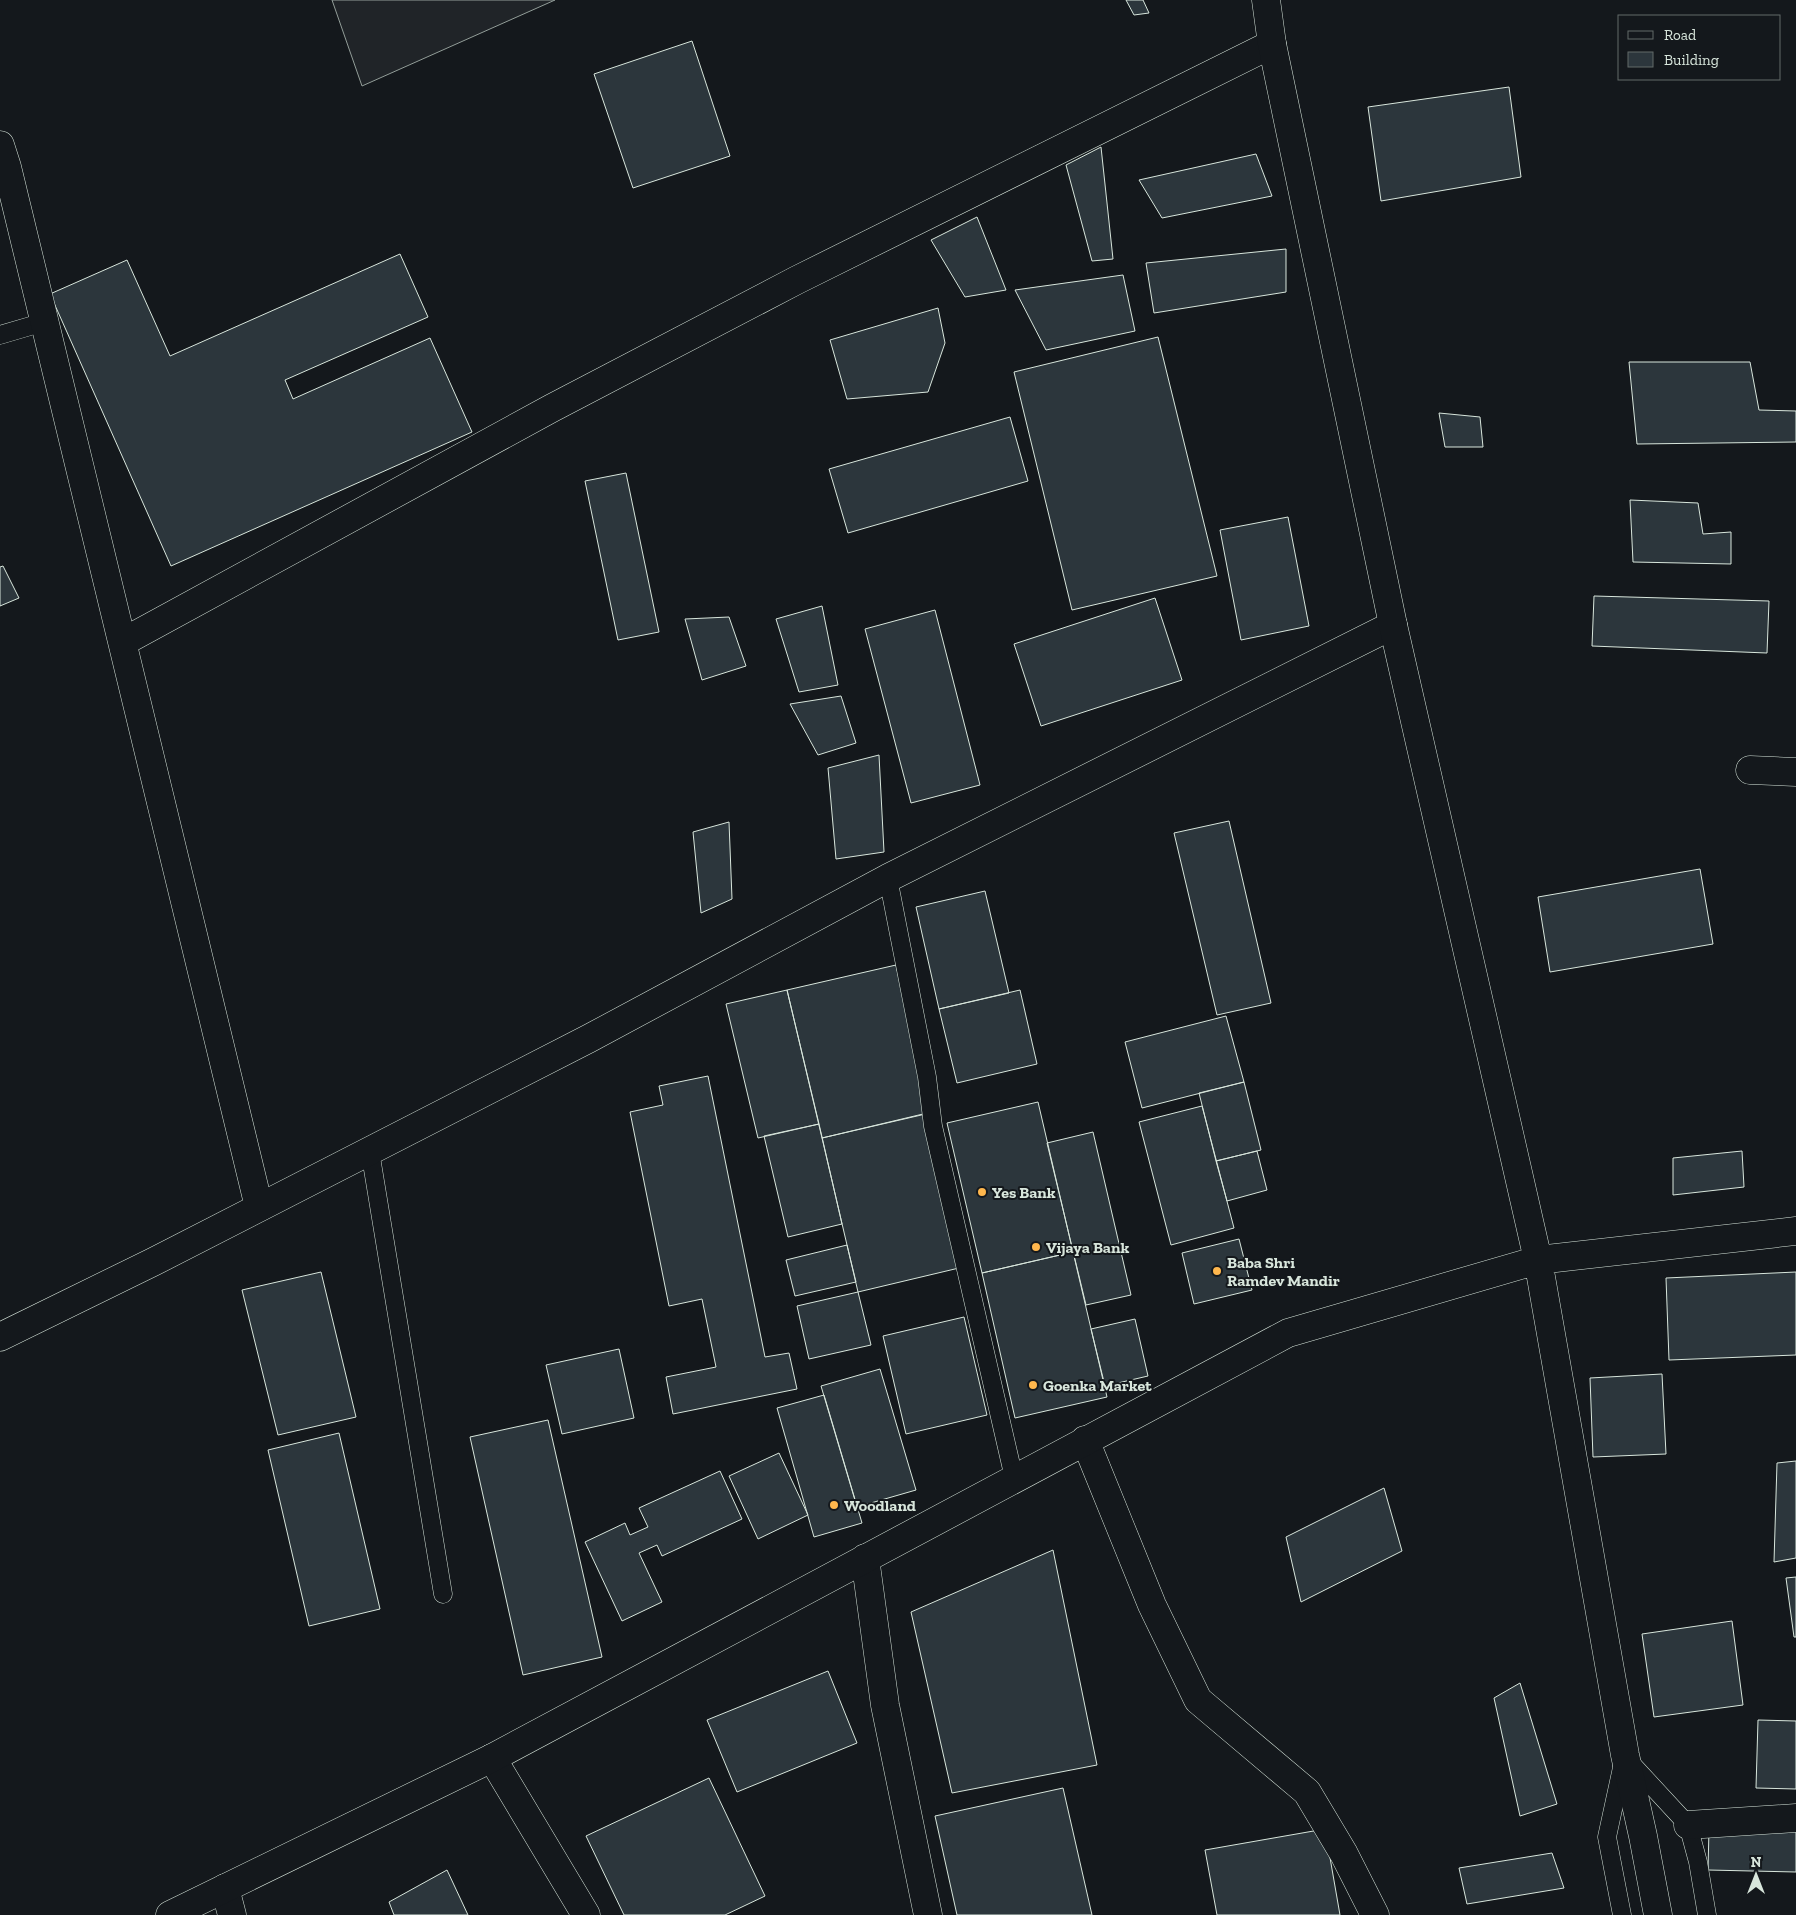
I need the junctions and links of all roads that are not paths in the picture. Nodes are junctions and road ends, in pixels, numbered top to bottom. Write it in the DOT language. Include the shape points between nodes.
graph roads {
  1 [pos="1266,0"];
  2 [pos="1272,44"];
  3 [pos="0,145"];
  4 [pos="44,322"];
  5 [pos="0,334"];
  6 [pos="1393,624"];
  7 [pos="123,642"];
  8 [pos="1750,770"];
  9 [pos="1796,772"];
  10 [pos="888,878"];
  11 [pos="370,1150"];
  12 [pos="259,1207"];
  13 [pos="1796,1231"];
  14 [pos="1538,1260"];
  15 [pos="0,1337"];
  16 [pos="1085,1440"];
  17 [pos="1014,1478"];
  18 [pos="865,1558"];
  19 [pos="443,1594"];
  20 [pos="1625,1756"];
  21 [pos="492,1758"];
  22 [pos="1796,1818"];
  23 [pos="1688,1825"];
  24 [pos="225,1888"];
  25 [pos="170,1915"];
  26 [pos="232,1915"];
  27 [pos="586,1915"];
  28 [pos="928,1915"];
  29 [pos="1375,1915"];
  30 [pos="1622,1915"];
  31 [pos="1658,1915"];
  32 [pos="1707,1915"];
  1 -- 2 [label="street"];
  2 -- 6 [label="street"];
  2 -- 7 [label="street" via="779,289 552,408"];
  3 -- 4 [label="street"];
  4 -- 5 [label="lane"];
  4 -- 7 [label="street"];
  6 -- 10 [label="street"];
  6 -- 14 [label="street"];
  7 -- 12 [label="street"];
  8 -- 9 [label="street"];
  10 -- 11 [label="street" via="588,1039"];
  10 -- 17 [label="lane" via="934,1126"];
  11 -- 12 [label="street"];
  11 -- 19 [label="lane"];
  12 -- 15 [label="street"];
  13 -- 14 [label="street"];
  14 -- 16 [label="street" via="1288,1333"];
  14 -- 20 [label="street"];
  16 -- 17 [label="street"];
  16 -- 29 [label="street" via="1152,1605 1198,1700 1307,1792"];
  17 -- 18 [label="street"];
  18 -- 21 [label="street"];
  18 -- 28 [label="street" via="885,1705"];
  20 -- 23 [label="lane"];
  20 -- 30 [label="lane" via="1607,1837"];
  20 -- 31 [label="street"];
  21 -- 24 [label="street"];
  21 -- 27 [label="street"];
  22 -- 23 [label="street"];
  23 -- 32 [label="lane"];
  24 -- 25 [label="street"];
  24 -- 26 [label="street"];
}
